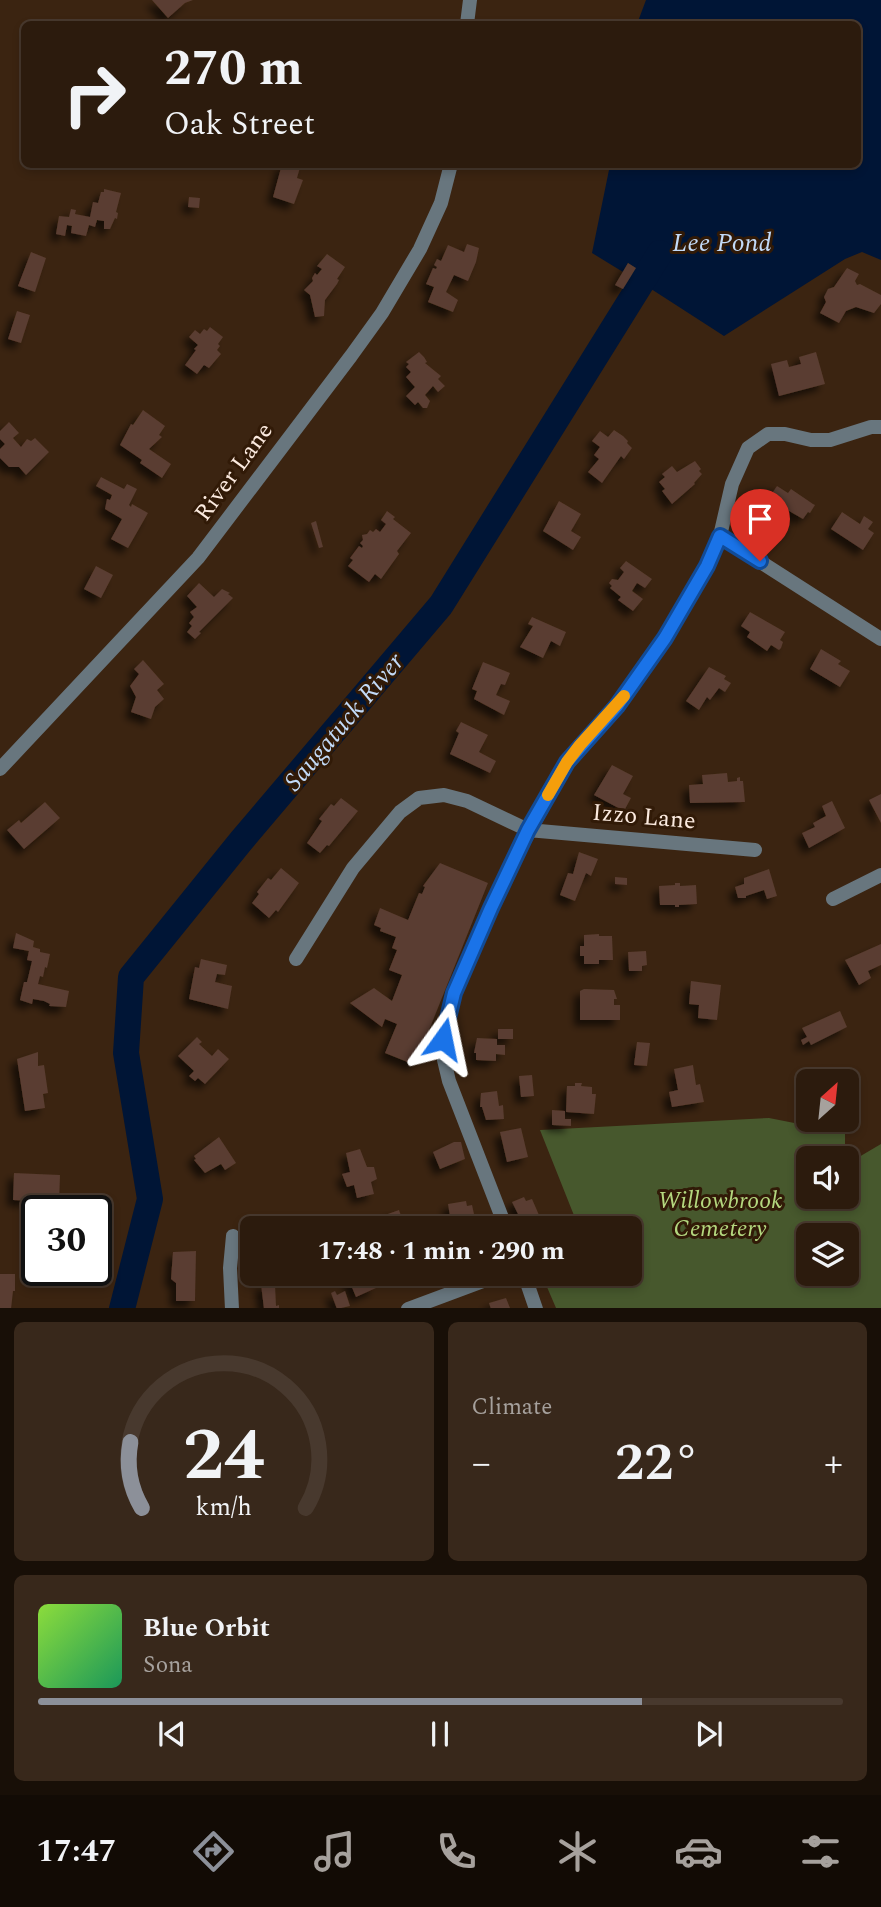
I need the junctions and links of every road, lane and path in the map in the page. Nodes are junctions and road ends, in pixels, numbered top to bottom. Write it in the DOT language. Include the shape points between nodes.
graph roads {
  1 [pos="470,0"];
  2 [pos="467,21"];
  3 [pos="450,168"];
  4 [pos="881,427"];
  5 [pos="720,536"];
  6 [pos="881,639"];
  7 [pos="0,769"];
  8 [pos="528,830"];
  9 [pos="755,850"];
  10 [pos="881,875"];
  11 [pos="833,899"];
  12 [pos="296,959"];
  13 [pos="501,1216"];
  14 [pos="233,1236"];
  15 [pos="469,1286"];
  16 [pos="528,1286"];
  17 [pos="232,1308"];
  18 [pos="408,1308"];
  19 [pos="536,1308"];
  1 -- 2 [label="street"];
  3 -- 7 [label="street, River Lane" via="441,203 420,249 351,356 198,558"];
  4 -- 5 [label="street" via="830,440 768,434 755,441 732,484"];
  5 -- 6 [label="street"];
  5 -- 8 [label="street" via="665,638 617,706 567,762"];
  8 -- 9 [label="street, Izzo Lane"];
  8 -- 12 [label="street" via="467,801 444,795 419,799 400,812 353,868"];
  8 -- 13 [label="street" via="454,993 443,1039 449,1081"];
  10 -- 11 [label="street"];
  14 -- 17 [label="street"];
  15 -- 18 [label="street"];
  16 -- 19 [label="street"];
}
